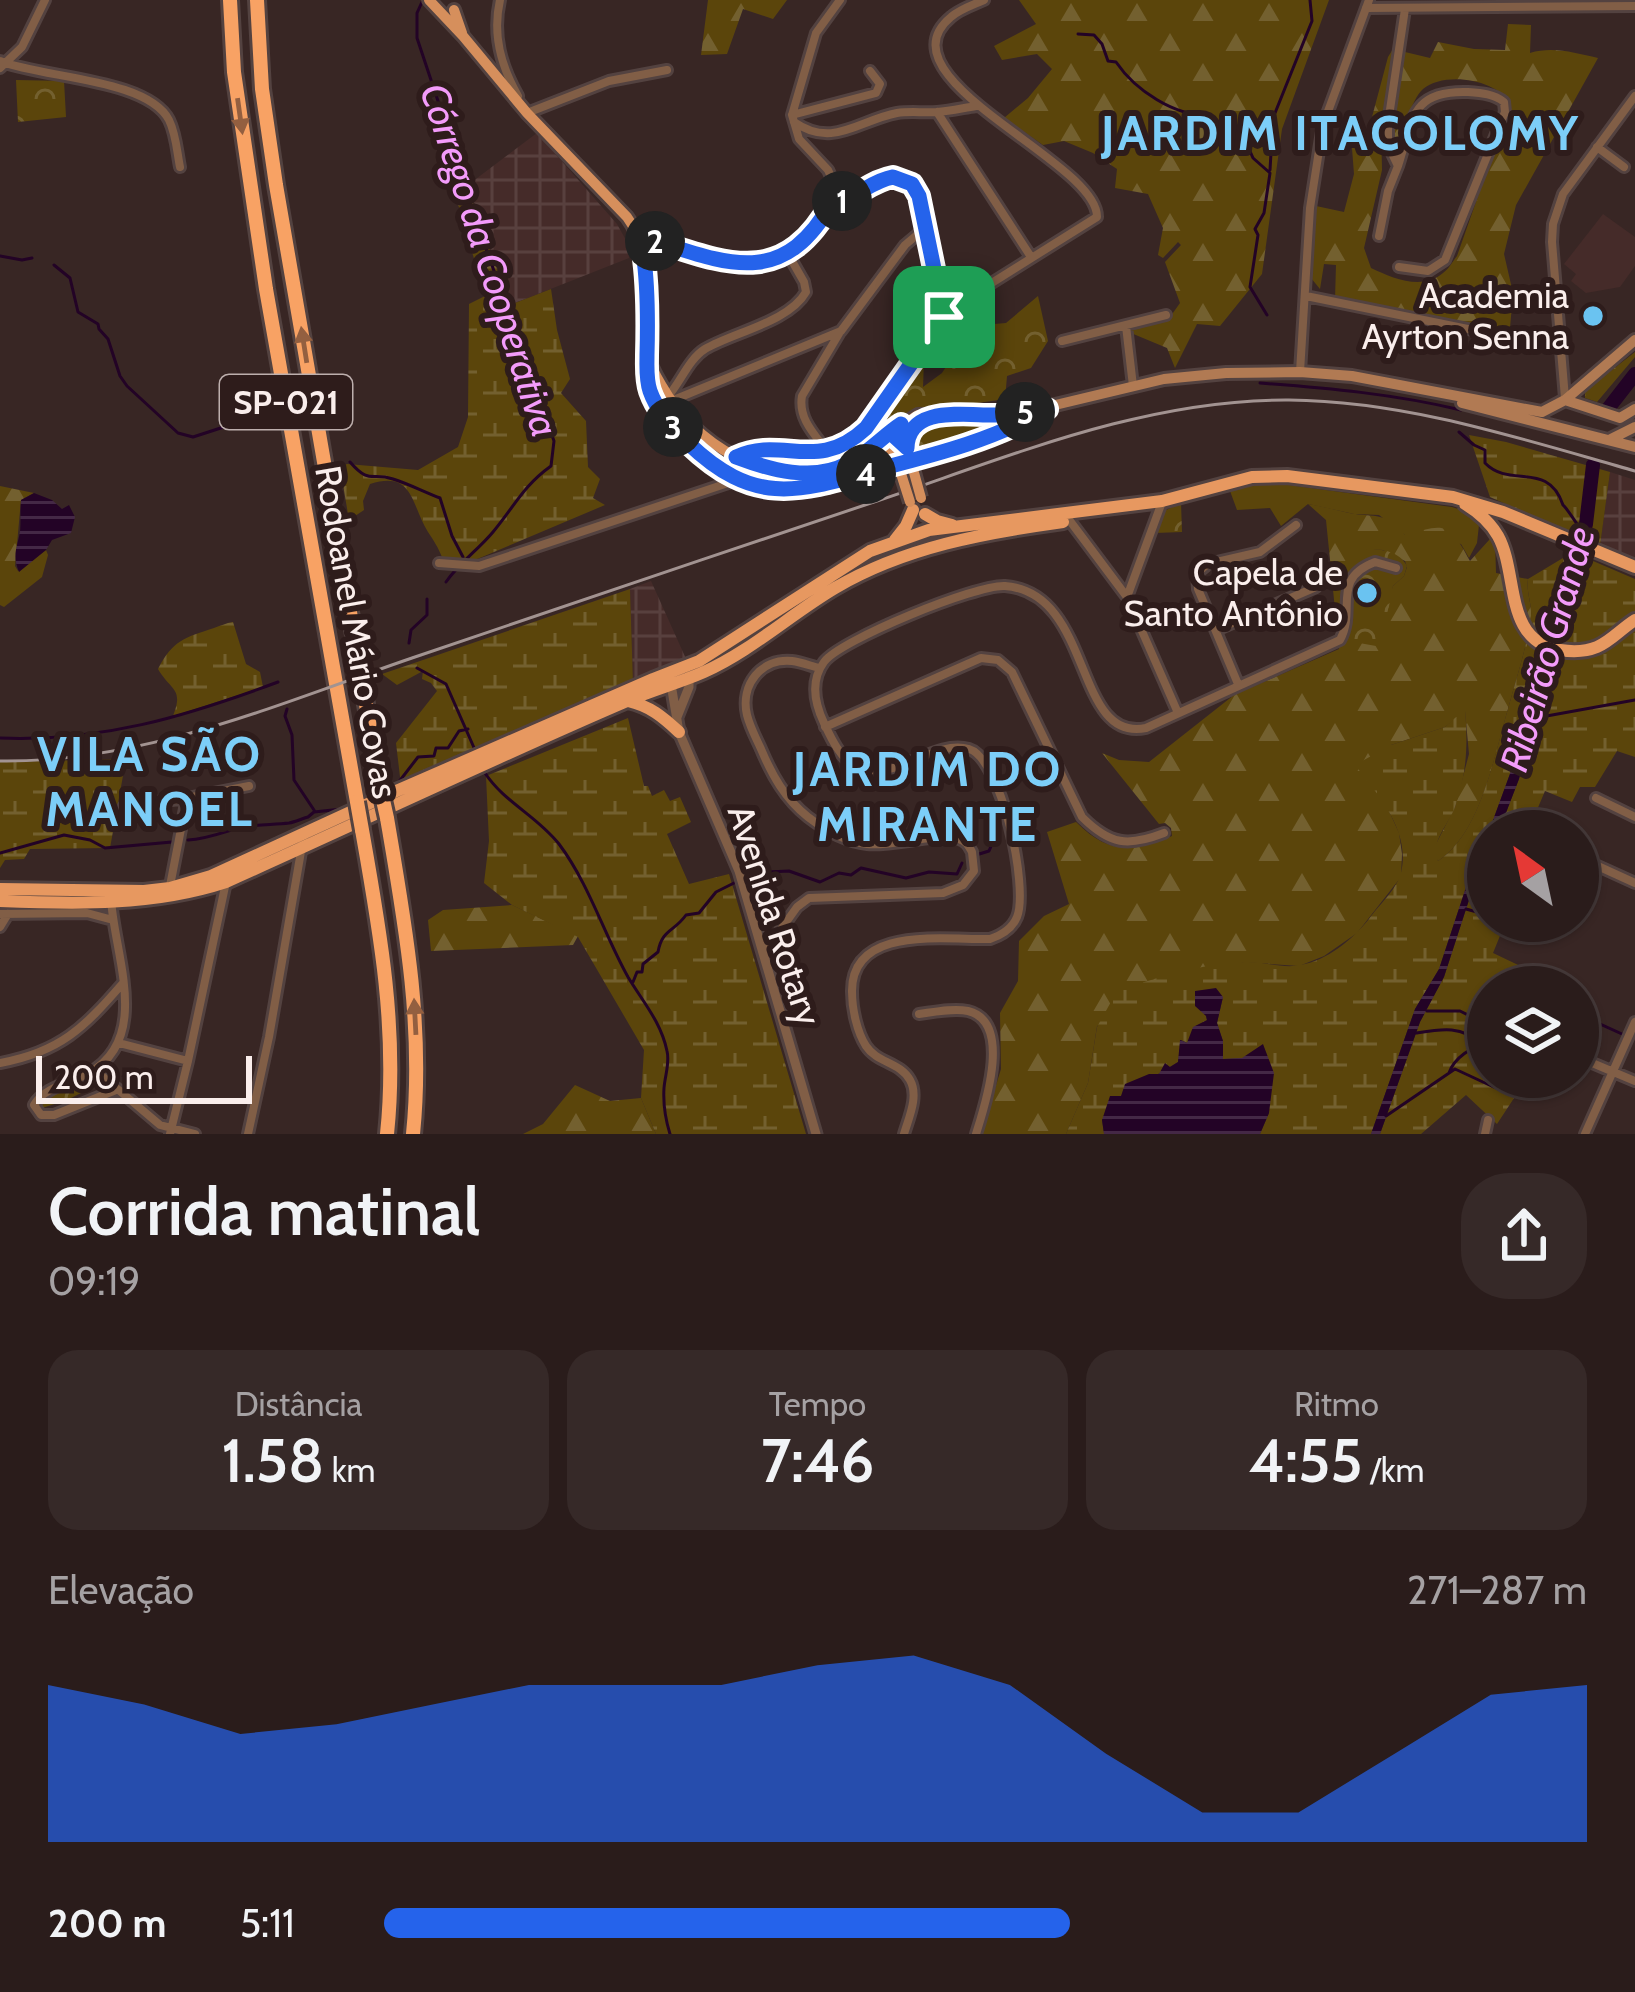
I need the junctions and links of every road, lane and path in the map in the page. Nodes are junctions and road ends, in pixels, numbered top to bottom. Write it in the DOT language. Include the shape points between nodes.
graph roads {
  1 [pos="45,0"];
  2 [pos="230,0"];
  3 [pos="256,0"];
  4 [pos="500,0"];
  5 [pos="840,0"];
  6 [pos="985,0"];
  7 [pos="434,1"];
  8 [pos="1368,4"];
  9 [pos="1600,4"];
  10 [pos="1635,6"];
  11 [pos="451,9"];
  12 [pos="1405,9"];
  13 [pos="2,65"];
  14 [pos="667,70"];
  15 [pos="870,71"];
  16 [pos="1635,96"];
  17 [pos="977,106"];
  18 [pos="529,112"];
  19 [pos="937,112"];
  20 [pos="792,118"];
  21 [pos="1597,147"];
  22 [pos="180,166"];
  23 [pos="1398,166"];
  24 [pos="1624,167"];
  25 [pos="832,202"];
  26 [pos="924,229"];
  27 [pos="640,236"];
  28 [pos="1379,236"];
  29 [pos="788,254"];
  30 [pos="1031,258"];
  31 [pos="1399,266"];
  32 [pos="1306,296"];
  33 [pos="1166,315"];
  34 [pos="944,317"];
  35 [pos="1126,326"];
  36 [pos="841,331"];
  37 [pos="1635,340"];
  38 [pos="1061,341"];
  39 [pos="1561,348"];
  40 [pos="647,356"];
  41 [pos="1300,372"];
  42 [pos="1133,386"];
  43 [pos="1442,394"];
  44 [pos="669,399"];
  45 [pos="1568,401"];
  46 [pos="1047,409"];
  47 [pos="1635,409"];
  48 [pos="936,415"];
  49 [pos="1635,427"];
  50 [pos="1561,428"];
  51 [pos="889,436"];
  52 [pos="1608,440"];
  53 [pos="1635,447"];
  54 [pos="827,451"];
  55 [pos="901,452"];
  56 [pos="736,457"];
  57 [pos="849,464"];
  58 [pos="737,480"];
  59 [pos="1454,497"];
  60 [pos="1161,504"];
  61 [pos="917,506"];
  62 [pos="1066,517"];
  63 [pos="1513,517"];
  64 [pos="1296,525"];
  65 [pos="959,526"];
  66 [pos="924,533"];
  67 [pos="1497,535"];
  68 [pos="894,541"];
  69 [pos="940,545"];
  70 [pos="870,550"];
  71 [pos="907,555"];
  72 [pos="439,563"];
  73 [pos="1635,567"];
  74 [pos="1396,568"];
  75 [pos="1135,571"];
  76 [pos="864,573"];
  77 [pos="1111,576"];
  78 [pos="1316,587"];
  79 [pos="1127,597"];
  80 [pos="1635,620"];
  81 [pos="1216,630"];
  82 [pos="819,668"];
  83 [pos="689,672"];
  84 [pos="669,679"];
  85 [pos="1238,684"];
  86 [pos="626,701"];
  87 [pos="1178,713"];
  88 [pos="677,717"];
  89 [pos="825,727"];
  90 [pos="679,733"];
  91 [pos="249,786"];
  92 [pos="187,798"];
  93 [pos="1596,798"];
  94 [pos="124,806"];
  95 [pos="1635,817"];
  96 [pos="1165,833"];
  97 [pos="304,841"];
  98 [pos="1599,867"];
  99 [pos="227,875"];
  100 [pos="1635,883"];
  101 [pos="0,890"];
  102 [pos="169,893"];
  103 [pos="111,897"];
  104 [pos="3,910"];
  105 [pos="112,920"];
  106 [pos="0,927"];
  107 [pos="764,953"];
  108 [pos="124,981"];
  109 [pos="919,1014"];
  110 [pos="1635,1022"];
  111 [pos="119,1043"];
  112 [pos="188,1061"];
  113 [pos="0,1063"];
  114 [pos="1599,1066"];
  115 [pos="95,1070"];
  116 [pos="1613,1072"];
  117 [pos="1635,1082"];
  118 [pos="116,1090"];
  119 [pos="1487,1120"];
  120 [pos="170,1132"];
  121 [pos="195,1134"];
  122 [pos="248,1134"];
  123 [pos="387,1134"];
  124 [pos="413,1134"];
  125 [pos="816,1134"];
  126 [pos="904,1134"];
  127 [pos="976,1134"];
  128 [pos="1485,1134"];
  129 [pos="1586,1134"];
  1 -- 13 [label="street" via="22,47"];
  2 -- 123 [label="highway, Rodoanel Mário Covas / SP-021, one-way, bridge" via="266,289 379,926 388,993"];
  124 -- 3 [label="highway, Rodoanel Mário Covas / SP-021, one-way, bridge" via="413,990 276,185"];
  4 -- 18 [label="street" via="502,62"];
  5 -- 20 [label="street" via="816,33"];
  6 -- 17 [label="street" via="948,19 936,39 942,67"];
  7 -- 11 [label="main road"];
  8 -- 12 [label="street"];
  8 -- 32 [label="street" via="1323,125"];
  9 -- 10 [label="street"];
  9 -- 12 [label="street"];
  11 -- 18 [label="main road" via="463,36"];
  12 -- 23 [label="street" via="1388,123"];
  13 -- 22 [label="street" via="74,76 153,104 170,122"];
  14 -- 18 [label="street" via="609,81"];
  15 -- 20 [label="street" via="880,84 876,93"];
  16 -- 21 [label="street"];
  17 -- 19 [label="street"];
  17 -- 30 [label="street" via="1096,203 1091,223"];
  18 -- 27 [label="main road"];
  19 -- 20 [label="street" via="891,114 827,134"];
  19 -- 30 [label="street"];
  20 -- 25 [label="street" via="828,170"];
  21 -- 24 [label="street"];
  21 -- 39 [label="street" via="1552,224"];
  23 -- 28 [label="street"];
  23 -- 31 [label="street" via="1430,96 1467,92 1504,102 1445,260 1428,271"];
  25 -- 26 [label="street" via="902,179 919,196"];
  25 -- 29 [label="street"];
  26 -- 34 [label="street"];
  26 -- 36 [label="street"];
  27 -- 29 [label="street" via="726,261"];
  27 -- 40 [label="main road"];
  29 -- 44 [label="street" via="804,282 802,300 707,348"];
  30 -- 34 [label="street"];
  32 -- 39 [label="street"];
  32 -- 41 [label="street"];
  33 -- 35 [label="street"];
  34 -- 54 [label="street" via="866,428"];
  35 -- 38 [label="street"];
  35 -- 42 [label="street"];
  36 -- 44 [label="street"];
  36 -- 54 [label="street" via="800,408"];
  37 -- 45 [label="main road"];
  39 -- 45 [label="street"];
  40 -- 44 [label="main road"];
  40 -- 58 [label="street" via="651,395 663,414"];
  41 -- 42 [label="main road" via="1191,374"];
  41 -- 43 [label="main road"];
  42 -- 46 [label="main road"];
  43 -- 45 [label="main road" via="1534,412"];
  43 -- 50 [label="main road"];
  44 -- 56 [label="main road" via="700,435"];
  45 -- 47 [label="main road" via="1620,418"];
  45 -- 50 [label="main road"];
  46 -- 48 [label="main road"];
  46 -- 58 [label="street" via="1003,433 838,483 790,490"];
  48 -- 51 [label="main road" via="918,415"];
  48 -- 55 [label="main road" via="914,425"];
  49 -- 52 [label="main road"];
  50 -- 52 [label="main road"];
  51 -- 55 [label="main road"];
  51 -- 57 [label="main road"];
  52 -- 53 [label="main road"];
  54 -- 56 [label="street"];
  55 -- 57 [label="main road" via="883,448"];
  55 -- 61 [label="main road, bridge"];
  56 -- 57 [label="main road" via="788,472"];
  58 -- 72 [label="street" via="479,566"];
  59 -- 60 [label="highway" via="1287,476 1221,484"];
  59 -- 63 [label="highway"];
  59 -- 67 [label="highway"];
  60 -- 62 [label="highway"];
  60 -- 75 [label="street"];
  61 -- 65 [label="highway"];
  61 -- 66 [label="main road"];
  61 -- 68 [label="highway"];
  62 -- 65 [label="highway"];
  62 -- 69 [label="highway"];
  62 -- 77 [label="street"];
  63 -- 67 [label="highway"];
  63 -- 73 [label="highway"];
  64 -- 81 [label="street" via="1260,552 1197,573"];
  65 -- 66 [label="highway"];
  66 -- 68 [label="highway"];
  66 -- 69 [label="highway"];
  66 -- 71 [label="highway"];
  67 -- 80 [label="highway" via="1517,611 1537,642 1558,650 1600,646"];
  68 -- 70 [label="highway"];
  69 -- 71 [label="highway"];
  70 -- 76 [label="highway" via="859,563"];
  70 -- 83 [label="highway"];
  71 -- 76 [label="highway"];
  74 -- 85 [label="street" via="1375,562 1352,577 1340,640"];
  75 -- 77 [label="street"];
  75 -- 79 [label="street"];
  76 -- 83 [label="highway" via="723,663"];
  77 -- 79 [label="street"];
  78 -- 81 [label="street"];
  79 -- 87 [label="street"];
  81 -- 85 [label="street"];
  82 -- 87 [label="street" via="854,640 964,593 1009,586 1057,614 1110,721 1133,731"];
  82 -- 89 [label="street" via="815,701"];
  82 -- 107 [label="street" via="775,662 748,686 749,722 778,785 806,816 860,843 959,839 972,852 974,871 943,893 809,898"];
  83 -- 84 [label="highway"];
  83 -- 88 [label="street, Avenida Rotary"];
  84 -- 86 [label="highway"];
  84 -- 88 [label="street, Avenida Rotary"];
  84 -- 97 [label="highway" via="394,792"];
  85 -- 87 [label="street"];
  86 -- 90 [label="highway" via="660,714"];
  86 -- 97 [label="highway"];
  88 -- 90 [label="street, Avenida Rotary"];
  89 -- 96 [label="street" via="981,658 998,659 1096,832 1131,843"];
  89 -- 126 [label="street" via="844,758 864,769 893,769 949,749 977,752 1016,850 1020,903 1001,935 885,944 854,973 852,1002 864,1043 911,1082"];
  90 -- 107 [label="street, Avenida Rotary" via="739,871"];
  91 -- 92 [label="street"];
  92 -- 94 [label="street"];
  92 -- 102 [label="street"];
  93 -- 95 [label="street"];
  97 -- 99 [label="highway"];
  97 -- 122 [label="street"];
  98 -- 100 [label="street"];
  99 -- 102 [label="highway"];
  99 -- 112 [label="street"];
  101 -- 103 [label="highway"];
  102 -- 103 [label="highway"];
  103 -- 104 [label="highway"];
  103 -- 105 [label="street"];
  104 -- 105 [label="street"];
  104 -- 106 [label="street"];
  105 -- 108 [label="street"];
  107 -- 125 [label="street, Avenida Rotary"];
  108 -- 111 [label="street"];
  108 -- 113 [label="street" via="59,1045"];
  109 -- 127 [label="street" via="967,1011 987,1024 992,1071"];
  110 -- 116 [label="street"];
  111 -- 112 [label="street"];
  111 -- 115 [label="street"];
  112 -- 120 [label="street"];
  114 -- 116 [label="street"];
  115 -- 118 [label="street"];
  115 -- 118 [label="street" via="34,1106 54,1115"];
  116 -- 117 [label="street"];
  116 -- 129 [label="street"];
  118 -- 120 [label="street"];
  119 -- 128 [label="street"];
  120 -- 121 [label="street"];
}
